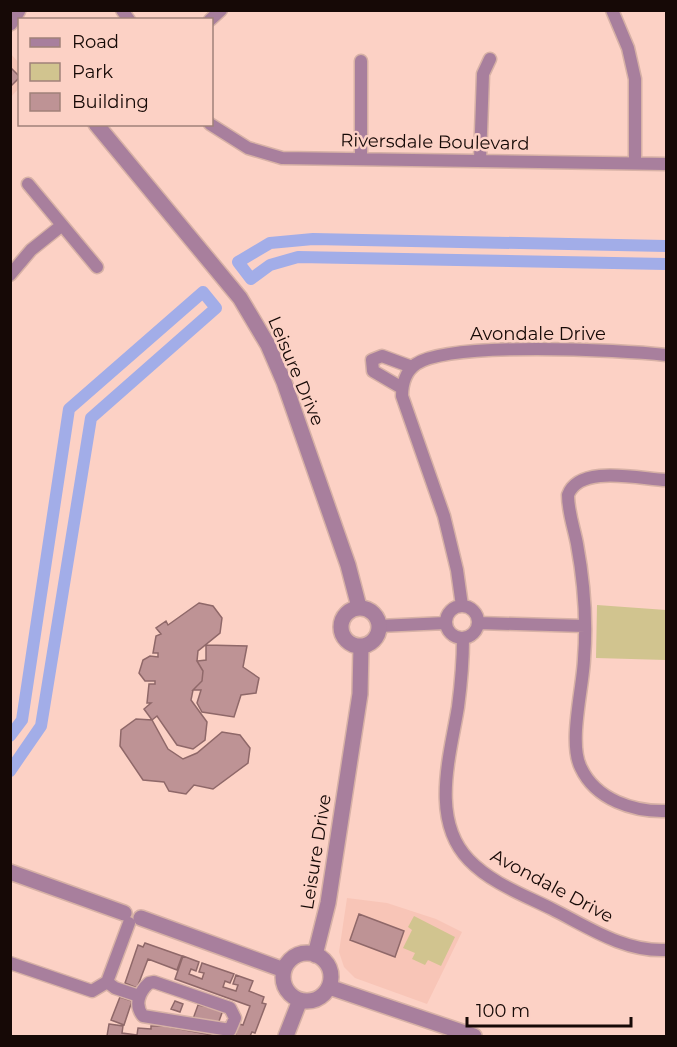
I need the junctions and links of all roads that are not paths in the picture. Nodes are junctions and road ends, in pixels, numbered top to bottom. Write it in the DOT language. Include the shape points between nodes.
graph roads {
  1 [pos="612,10"];
  2 [pos="490,59"];
  3 [pos="362,61"];
  4 [pos="98,126"];
  5 [pos="213,126"];
  6 [pos="362,158"];
  7 [pos="480,160"];
  8 [pos="635,163"];
  9 [pos="666,164"];
  10 [pos="28,184"];
  11 [pos="61,226"];
  12 [pos="97,267"];
  13 [pos="10,275"];
  14 [pos="666,355"];
  15 [pos="394,360"];
  16 [pos="412,367"];
  17 [pos="386,379"];
  18 [pos="402,388"];
  19 [pos="666,480"];
  20 [pos="462,606"];
  21 [pos="358,607"];
  22 [pos="446,623"];
  23 [pos="478,623"];
  24 [pos="380,626"];
  25 [pos="585,626"];
  26 [pos="463,638"];
  27 [pos="361,646"];
  28 [pos="666,811"];
  29 [pos="10,872"];
  30 [pos="131,918"];
  31 [pos="666,950"];
  32 [pos="315,955"];
  33 [pos="10,963"];
  34 [pos="284,970"];
  35 [pos="107,982"];
  36 [pos="329,987"];
  37 [pos="139,996"];
  38 [pos="300,1000"];
  39 [pos="286,1036"];
  40 [pos="474,1036"];
  1 -- 8 [label="street" via="628,48 635,79"];
  2 -- 7 [label="street" via="483,74"];
  3 -- 6 [label="street"];
  4 -- 21 [label="street, Leisure Drive" via="240,298 264,337 314,465"];
  5 -- 6 [label="street, Riversdale Boulevard" via="248,148 282,158"];
  6 -- 7 [label="street, Riversdale Boulevard"];
  7 -- 8 [label="street, Riversdale Boulevard"];
  8 -- 9 [label="street, Riversdale Boulevard"];
  10 -- 11 [label="street"];
  11 -- 12 [label="street"];
  11 -- 13 [label="street" via="31,250"];
  14 -- 16 [label="street, Avondale Drive" via="479,350 440,356"];
  15 -- 16 [label="street"];
  15 -- 17 [label="street"];
  15 -- 17 [label="street" via="379,356 372,360 373,371"];
  16 -- 18 [label="street"];
  17 -- 18 [label="street"];
  18 -- 20 [label="street" via="451,542"];
  19 -- 25 [label="street" via="590,476 571,486 568,504 581,568"];
  20 -- 22 [label="street" via="452,609"];
  20 -- 23 [label="street" via="474,611"];
  21 -- 24 [label="street" via="372,612"];
  21 -- 27 [label="street" via="347,612 341,631 348,642"];
  22 -- 24 [label="street"];
  22 -- 26 [label="street" via="450,632"];
  23 -- 25 [label="street"];
  23 -- 26 [label="street" via="475,632"];
  24 -- 27 [label="street" via="372,642"];
  25 -- 28 [label="street" via="576,749 580,767 602,794 635,809"];
  26 -- 31 [label="street, Avondale Drive" via="446,784 449,826 457,844 483,872 594,930 639,949"];
  27 -- 32 [label="street, Leisure Drive" via="360,694 328,903"];
  29 -- 30 [label="street"];
  30 -- 34 [label="street"];
  30 -- 35 [label="street"];
  32 -- 34 [label="street" via="297,956"];
  32 -- 36 [label="street" via="329,968"];
  33 -- 35 [label="street" via="92,991"];
  34 -- 38 [label="street" via="286,989"];
  35 -- 37 [label="street"];
  36 -- 38 [label="street" via="318,999"];
  36 -- 40 [label="street"];
  37 -- 37 [label="street" via="149,983 159,982 230,1008 235,1018 230,1030 224,1031 142,1016"];
  38 -- 39 [label="street"];
}
